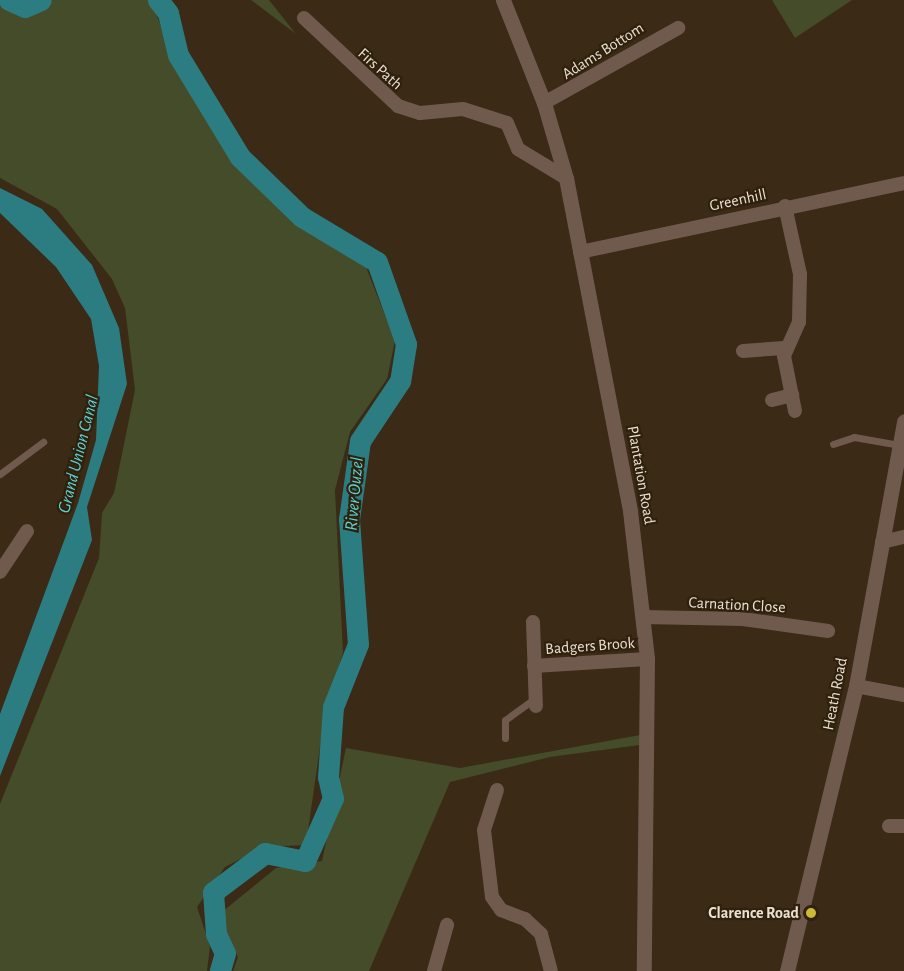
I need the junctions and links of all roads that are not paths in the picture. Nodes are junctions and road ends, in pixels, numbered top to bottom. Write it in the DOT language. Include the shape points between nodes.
graph roads {
  1 [pos="503,0"];
  2 [pos="304,18"];
  3 [pos="678,28"];
  4 [pos="544,103"];
  5 [pos="566,178"];
  6 [pos="904,183"];
  7 [pos="785,206"];
  8 [pos="580,252"];
  9 [pos="784,348"];
  10 [pos="743,351"];
  11 [pos="792,395"];
  12 [pos="772,400"];
  13 [pos="795,411"];
  14 [pos="904,420"];
  15 [pos="43,442"];
  16 [pos="833,444"];
  17 [pos="900,453"];
  18 [pos="0,474"];
  19 [pos="27,531"];
  20 [pos="904,537"];
  21 [pos="882,542"];
  22 [pos="0,572"];
  23 [pos="643,617"];
  24 [pos="533,622"];
  25 [pos="828,631"];
  26 [pos="647,658"];
  27 [pos="534,666"];
  28 [pos="856,686"];
  29 [pos="904,695"];
  30 [pos="536,702"];
  31 [pos="505,738"];
  32 [pos="497,790"];
  33 [pos="889,826"];
  34 [pos="904,826"];
  35 [pos="447,925"];
  36 [pos="434,971"];
  37 [pos="551,971"];
  38 [pos="644,971"];
  39 [pos="787,971"];
  1 -- 4 [label="street, Plantation Road"];
  2 -- 5 [label="street, Firs Path" via="398,106 420,113 463,109 507,123 518,149"];
  3 -- 4 [label="street, Adams Bottom"];
  4 -- 5 [label="street, Plantation Road"];
  5 -- 8 [label="street, Plantation Road"];
  6 -- 7 [label="street, Greenhill"];
  7 -- 8 [label="street, Greenhill"];
  7 -- 9 [label="street" via="800,274 799,322"];
  8 -- 23 [label="street, Plantation Road" via="630,511"];
  9 -- 10 [label="street"];
  9 -- 11 [label="street"];
  11 -- 12 [label="street"];
  11 -- 13 [label="street"];
  14 -- 17 [label="street, Heath Road"];
  15 -- 18 [label="lane"];
  16 -- 17 [label="lane" via="854,437"];
  17 -- 21 [label="street, Heath Road"];
  19 -- 22 [label="street"];
  20 -- 21 [label="street"];
  21 -- 28 [label="street, Heath Road"];
  23 -- 25 [label="street, Carnation Close" via="743,619"];
  23 -- 26 [label="street, Plantation Road"];
  24 -- 27 [label="street, Badgers Brook"];
  26 -- 27 [label="street, Badgers Brook"];
  26 -- 38 [label="street, Plantation Road"];
  27 -- 30 [label="street, Badgers Brook"];
  28 -- 29 [label="street"];
  28 -- 39 [label="street, Heath Road"];
  30 -- 31 [label="lane" via="505,720"];
  32 -- 37 [label="street" via="484,830 492,897 501,910 525,919 541,934"];
  33 -- 34 [label="street"];
  35 -- 36 [label="street"];
}
